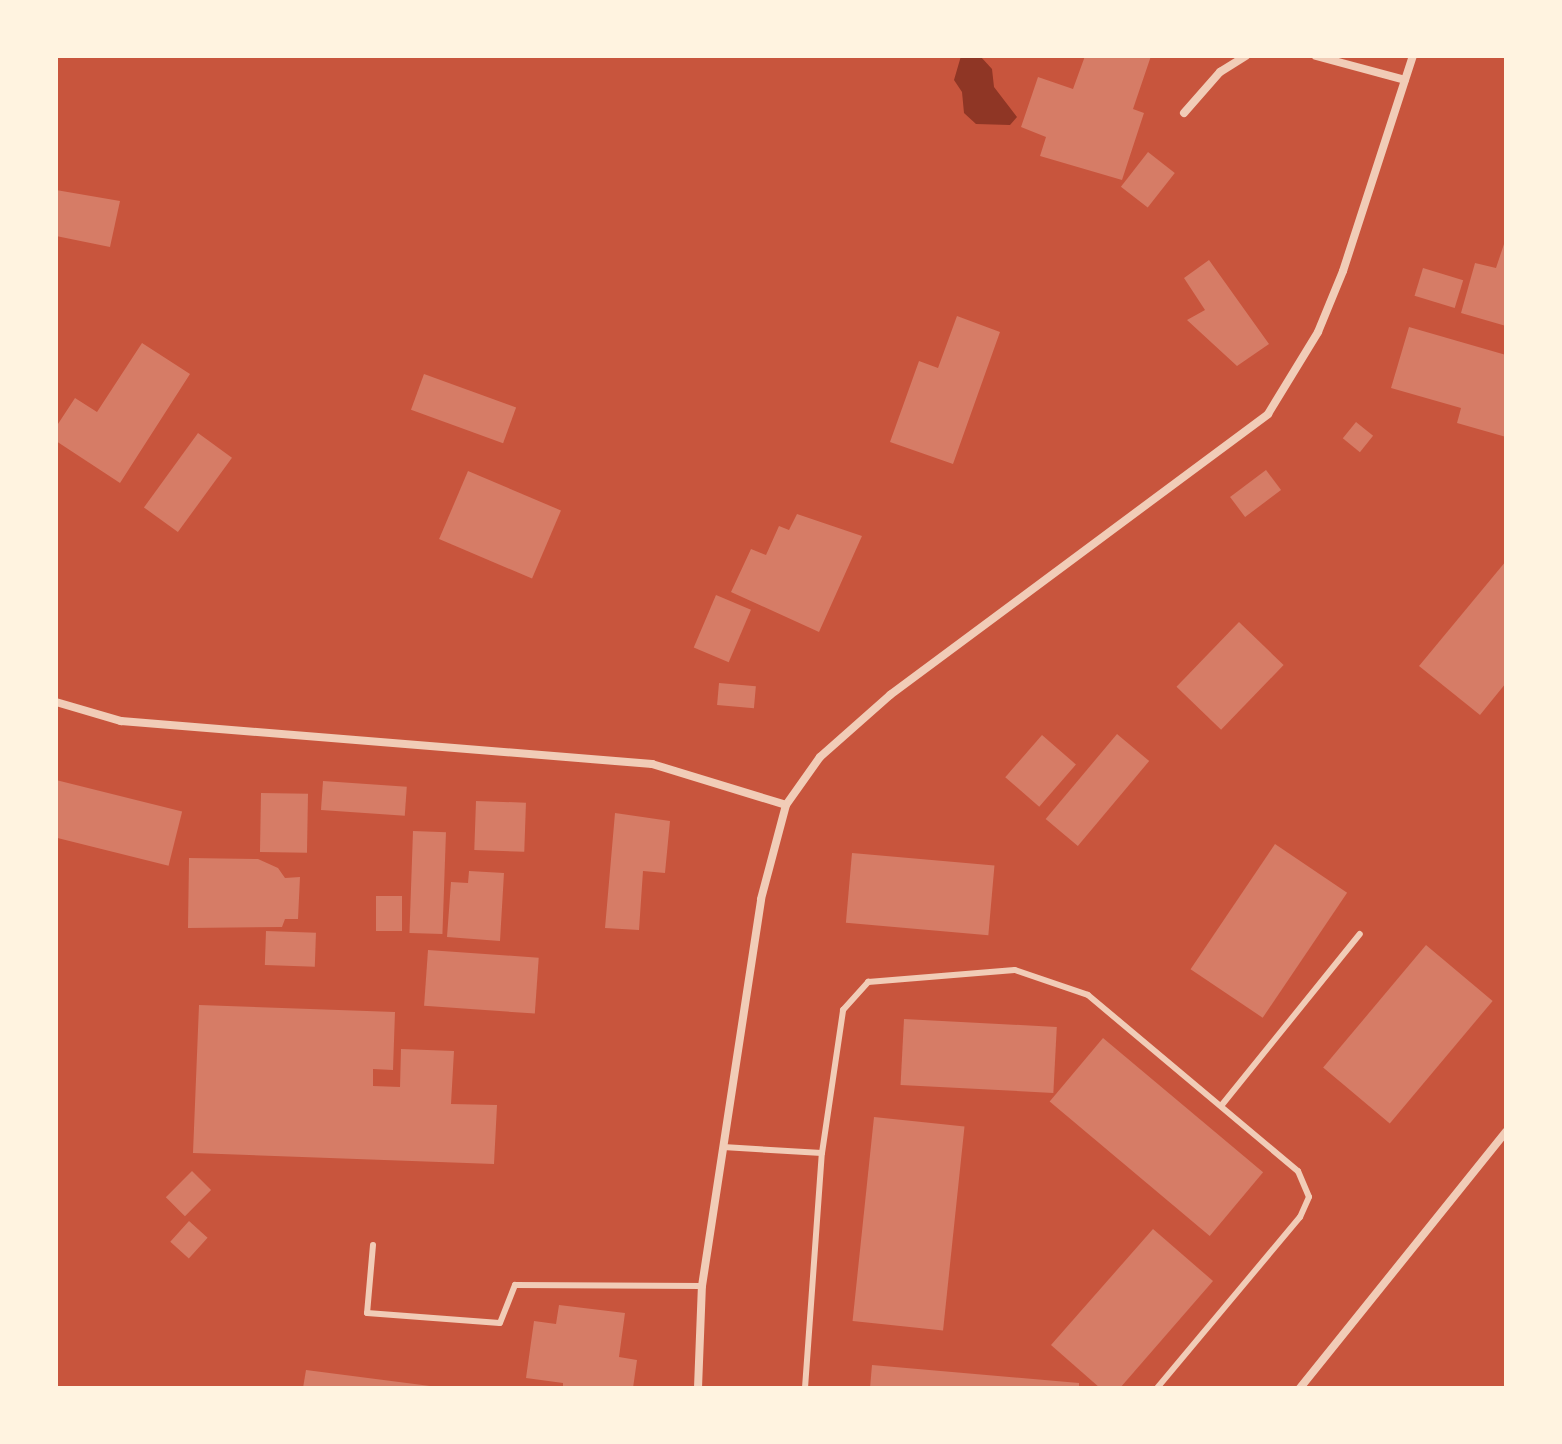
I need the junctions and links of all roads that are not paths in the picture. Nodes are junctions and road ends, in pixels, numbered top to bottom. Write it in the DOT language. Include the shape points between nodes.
graph roads {
  1 [pos="1246,56"];
  2 [pos="1316,56"];
  3 [pos="1413,56"];
  4 [pos="1405,80"];
  5 [pos="1184,113"];
  6 [pos="56,702"];
  7 [pos="786,805"];
  8 [pos="1360,934"];
  9 [pos="1221,1106"];
  10 [pos="1506,1132"];
  11 [pos="723,1147"];
  12 [pos="822,1153"];
  13 [pos="373,1245"];
  14 [pos="702,1286"];
  15 [pos="698,1388"];
  16 [pos="805,1388"];
  17 [pos="1157,1388"];
  18 [pos="1300,1388"];
  1 -- 5 [label="street" via="1220,72"];
  2 -- 4 [label="street"];
  3 -- 4 [label="street"];
  4 -- 7 [label="street" via="1318,332 1268,414 890,695 820,757"];
  6 -- 7 [label="street" via="121,721 652,764"];
  7 -- 11 [label="street" via="761,899"];
  8 -- 9 [label="lane"];
  9 -- 12 [label="lane" via="1088,995 1015,970 868,982 843,1010"];
  9 -- 17 [label="lane" via="1298,1171 1309,1197 1300,1217"];
  10 -- 18 [label="street"];
  11 -- 12 [label="lane"];
  11 -- 14 [label="street"];
  12 -- 16 [label="lane"];
  13 -- 14 [label="lane" via="367,1313 500,1323 515,1285"];
  14 -- 15 [label="street"];
}
